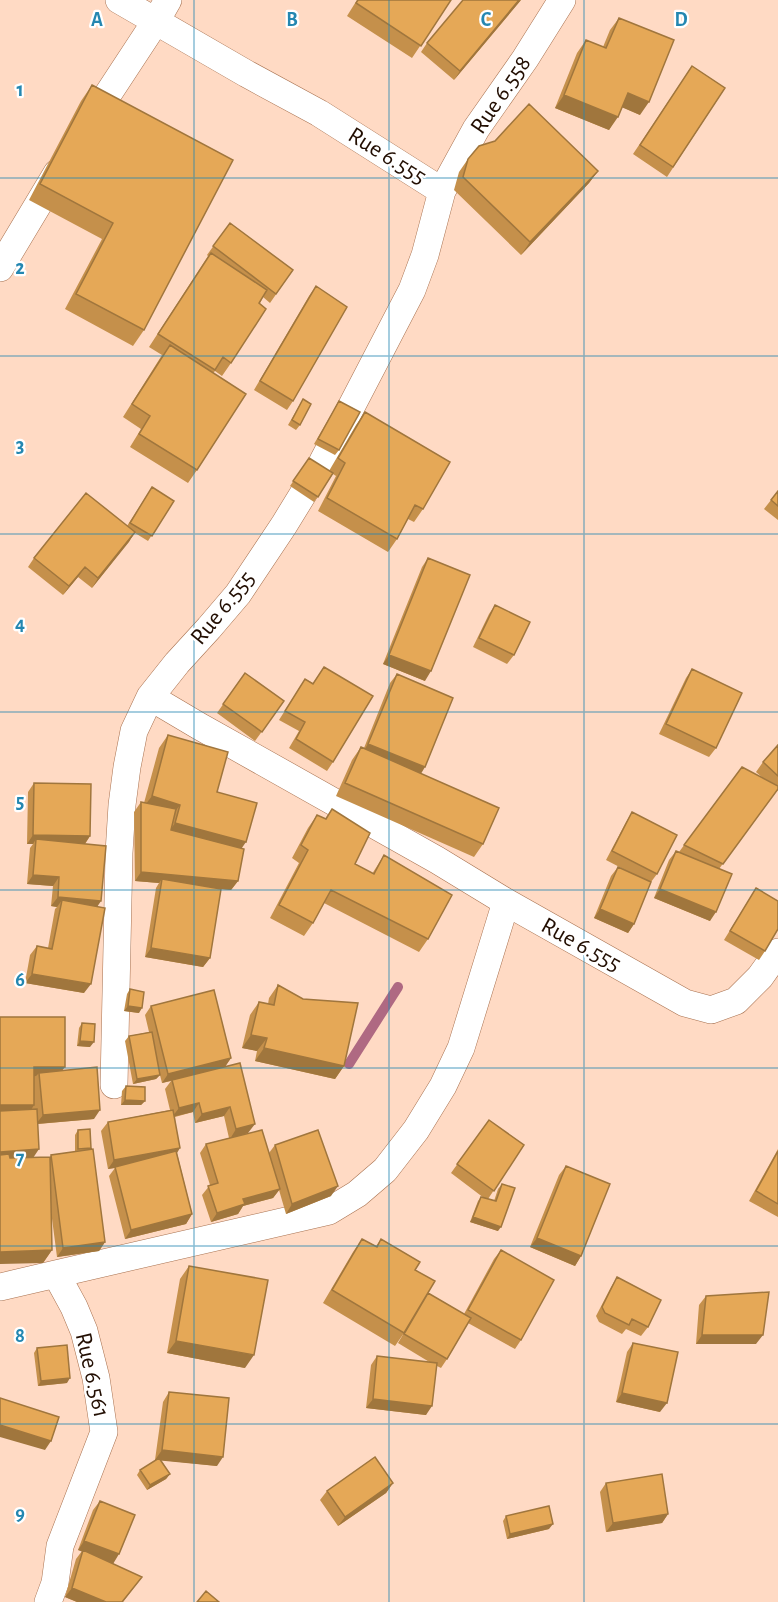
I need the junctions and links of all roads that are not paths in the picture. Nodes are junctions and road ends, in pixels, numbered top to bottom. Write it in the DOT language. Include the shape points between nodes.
graph roads {
  1 [pos="119,0"];
  2 [pos="562,0"];
  3 [pos="162,11"];
  4 [pos="442,191"];
  5 [pos="0,268"];
  6 [pos="150,697"];
  7 [pos="506,902"];
  8 [pos="778,952"];
  9 [pos="114,1085"];
  10 [pos="56,1274"];
  11 [pos="0,1287"];
  12 [pos="48,1602"];
  1 -- 3 [label="street, Rue 6.555"];
  2 -- 4 [label="street, Rue 6.558" via="476,129"];
  3 -- 4 [label="street, Rue 6.555"];
  3 -- 5 [label="street"];
  4 -- 6 [label="street, Rue 6.555" via="412,290 322,463 238,594"];
  6 -- 7 [label="street, Rue 6.555"];
  6 -- 9 [label="street" via="134,731 122,805"];
  7 -- 8 [label="street, Rue 6.555" via="685,1003 711,1010 736,1001"];
  7 -- 10 [label="street" via="461,1048 443,1086 385,1170 357,1194 329,1210"];
  10 -- 11 [label="street"];
  10 -- 12 [label="street, Rue 6.561" via="84,1331 104,1432 60,1546"];
}
